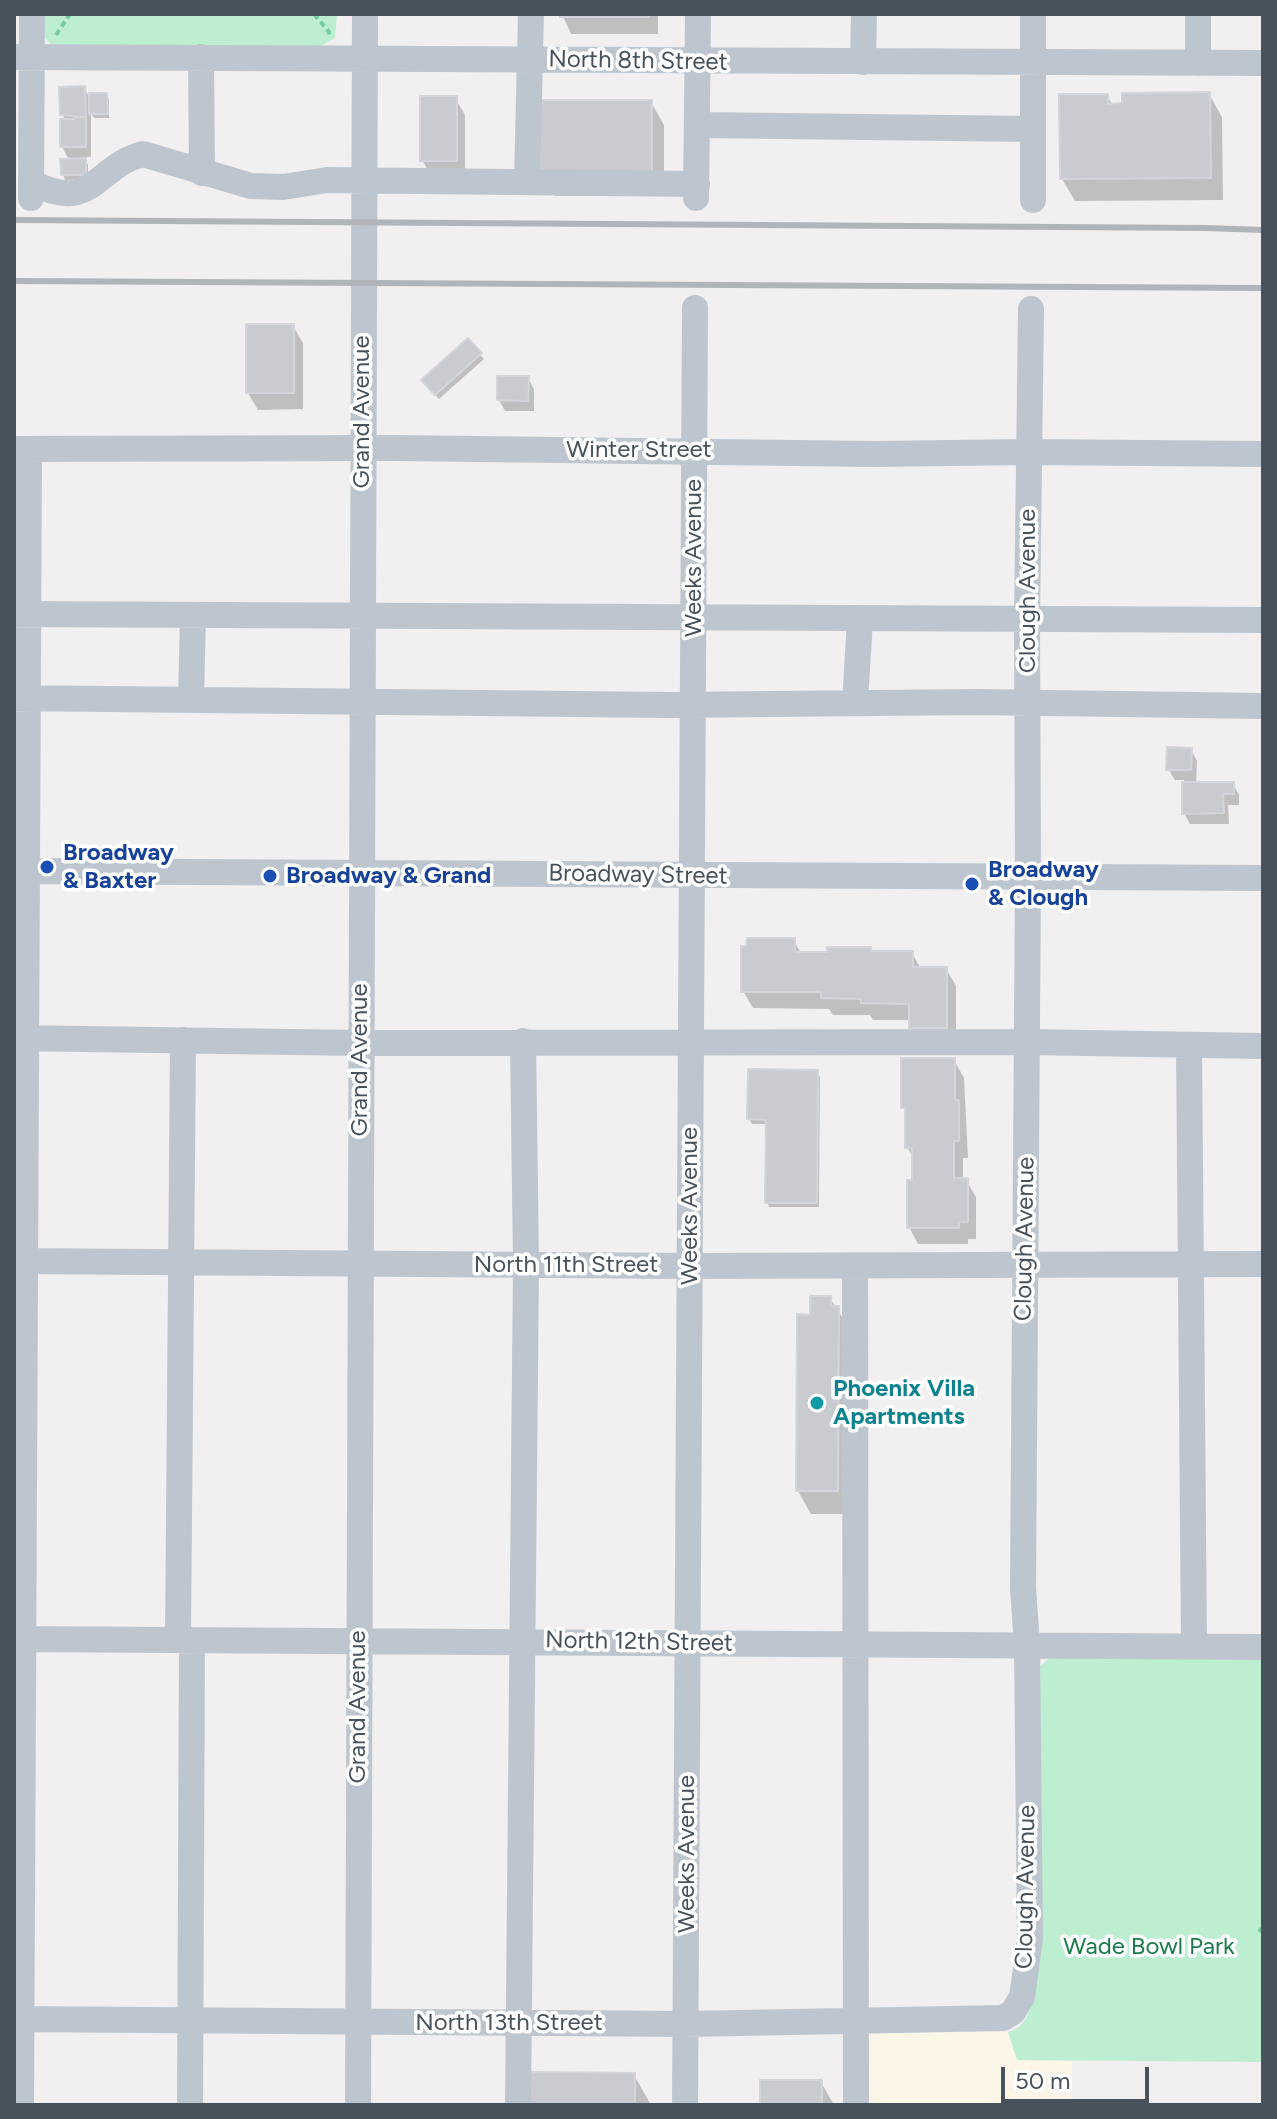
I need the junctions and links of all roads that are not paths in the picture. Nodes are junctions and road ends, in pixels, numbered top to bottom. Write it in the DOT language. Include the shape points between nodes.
graph roads {
  1 [pos="32,14"];
  2 [pos="365,14"];
  3 [pos="531,14"];
  4 [pos="698,14"];
  5 [pos="864,14"];
  6 [pos="1033,14"];
  7 [pos="1198,14"];
  8 [pos="23,57"];
  9 [pos="201,57"];
  10 [pos="364,58"];
  11 [pos="531,59"];
  12 [pos="697,62"];
  13 [pos="863,62"];
  14 [pos="1033,63"];
  15 [pos="1198,63"];
  16 [pos="1263,63"];
  17 [pos="697,125"];
  18 [pos="1033,129"];
  19 [pos="202,173"];
  20 [pos="364,180"];
  21 [pos="527,182"];
  22 [pos="1033,200"];
  23 [pos="695,308"];
  24 [pos="1031,309"];
  25 [pos="362,448"];
  26 [pos="22,449"];
  27 [pos="695,450"];
  28 [pos="1029,452"];
  29 [pos="1263,454"];
  30 [pos="21,614"];
  31 [pos="193,615"];
  32 [pos="361,616"];
  33 [pos="694,617"];
  34 [pos="1027,618"];
  35 [pos="860,620"];
  36 [pos="1263,620"];
  37 [pos="21,698"];
  38 [pos="191,700"];
  39 [pos="361,702"];
  40 [pos="855,702"];
  41 [pos="1027,704"];
  42 [pos="693,705"];
  43 [pos="1263,706"];
  44 [pos="21,872"];
  45 [pos="360,872"];
  46 [pos="692,876"];
  47 [pos="1028,878"];
  48 [pos="1263,878"];
  49 [pos="20,1038"];
  50 [pos="183,1040"];
  51 [pos="523,1041"];
  52 [pos="1027,1042"];
  53 [pos="361,1043"];
  54 [pos="691,1044"];
  55 [pos="1189,1045"];
  56 [pos="1263,1046"];
  57 [pos="20,1261"];
  58 [pos="180,1261"];
  59 [pos="360,1264"];
  60 [pos="526,1264"];
  61 [pos="1189,1264"];
  62 [pos="1263,1264"];
  63 [pos="1024,1265"];
  64 [pos="690,1266"];
  65 [pos="855,1266"];
  66 [pos="18,1639"];
  67 [pos="185,1640"];
  68 [pos="358,1641"];
  69 [pos="522,1641"];
  70 [pos="688,1642"];
  71 [pos="854,1644"];
  72 [pos="1027,1645"];
  73 [pos="1194,1645"];
  74 [pos="1263,1647"];
  75 [pos="17,1931"];
  76 [pos="1003,2018"];
  77 [pos="18,2019"];
  78 [pos="856,2019"];
  79 [pos="191,2020"];
  80 [pos="358,2023"];
  81 [pos="519,2023"];
  82 [pos="686,2024"];
  83 [pos="21,2105"];
  84 [pos="190,2105"];
  85 [pos="358,2105"];
  86 [pos="518,2105"];
  87 [pos="685,2105"];
  88 [pos="856,2105"];
  1 -- 8 [label="street"];
  2 -- 10 [label="street, Grand Avenue"];
  3 -- 11 [label="street"];
  4 -- 12 [label="street"];
  5 -- 13 [label="street"];
  6 -- 14 [label="street"];
  7 -- 15 [label="street"];
  8 -- 9 [label="street, North 8th Street"];
  8 -- 19 [label="street" via="31,191 73,193 143,154"];
  9 -- 10 [label="street, North 8th Street"];
  9 -- 19 [label="street"];
  10 -- 11 [label="street, North 8th Street"];
  10 -- 20 [label="street, Grand Avenue"];
  11 -- 12 [label="street, North 8th Street"];
  11 -- 21 [label="street"];
  12 -- 13 [label="street, North 8th Street"];
  12 -- 17 [label="street"];
  13 -- 14 [label="street, North 8th Street"];
  14 -- 15 [label="street, North 8th Street"];
  14 -- 18 [label="street"];
  15 -- 16 [label="street, North 8th Street"];
  17 -- 18 [label="street"];
  17 -- 21 [label="street" via="696,191"];
  18 -- 22 [label="street"];
  19 -- 20 [label="street" via="267,188 315,180"];
  20 -- 21 [label="street"];
  20 -- 25 [label="street, Grand Avenue"];
  23 -- 27 [label="street, Weeks Avenue"];
  24 -- 28 [label="street, Clough Avenue"];
  25 -- 26 [label="street, Winter Street"];
  25 -- 27 [label="street, Winter Street"];
  25 -- 32 [label="street, Grand Avenue"];
  26 -- 30 [label="street"];
  27 -- 28 [label="street, Winter Street"];
  27 -- 33 [label="street, Weeks Avenue"];
  28 -- 29 [label="street, Winter Street"];
  28 -- 34 [label="street, Clough Avenue"];
  30 -- 31 [label="street"];
  30 -- 37 [label="street"];
  31 -- 32 [label="street"];
  31 -- 38 [label="street"];
  32 -- 33 [label="street"];
  32 -- 39 [label="street, Grand Avenue"];
  33 -- 35 [label="street"];
  33 -- 42 [label="street, Weeks Avenue"];
  34 -- 35 [label="street"];
  34 -- 36 [label="street"];
  34 -- 41 [label="street, Clough Avenue"];
  35 -- 40 [label="street"];
  37 -- 38 [label="street"];
  37 -- 44 [label="street"];
  38 -- 39 [label="street"];
  39 -- 42 [label="street"];
  39 -- 45 [label="street, Grand Avenue"];
  40 -- 41 [label="street"];
  40 -- 42 [label="street"];
  41 -- 43 [label="street"];
  41 -- 47 [label="street, Clough Avenue"];
  42 -- 46 [label="street, Weeks Avenue"];
  44 -- 45 [label="street, Broadway Street"];
  44 -- 49 [label="street"];
  45 -- 46 [label="street, Broadway Street"];
  45 -- 53 [label="street, Grand Avenue"];
  46 -- 47 [label="street, Broadway Street"];
  46 -- 54 [label="street, Weeks Avenue"];
  47 -- 48 [label="street, Broadway Street"];
  47 -- 52 [label="street, Clough Avenue"];
  49 -- 50 [label="street"];
  49 -- 57 [label="street"];
  50 -- 53 [label="street"];
  50 -- 58 [label="street"];
  51 -- 53 [label="street"];
  51 -- 54 [label="street"];
  51 -- 60 [label="street"];
  52 -- 54 [label="street"];
  52 -- 55 [label="street"];
  52 -- 63 [label="street, Clough Avenue"];
  53 -- 59 [label="street, Grand Avenue"];
  54 -- 64 [label="street, Weeks Avenue"];
  55 -- 56 [label="street"];
  55 -- 61 [label="street"];
  57 -- 58 [label="street, North 11th Street"];
  57 -- 66 [label="street"];
  58 -- 59 [label="street, North 11th Street"];
  58 -- 67 [label="street"];
  59 -- 60 [label="street, North 11th Street"];
  59 -- 68 [label="street, Grand Avenue"];
  60 -- 64 [label="street, North 11th Street"];
  60 -- 69 [label="street"];
  61 -- 62 [label="street, North 11th Street"];
  61 -- 63 [label="street, North 11th Street"];
  61 -- 73 [label="street"];
  63 -- 65 [label="street, North 11th Street"];
  63 -- 72 [label="street, Clough Avenue"];
  64 -- 65 [label="street, North 11th Street"];
  64 -- 70 [label="street, Weeks Avenue"];
  65 -- 71 [label="street"];
  66 -- 67 [label="street, North 12th Street"];
  66 -- 75 [label="street"];
  67 -- 68 [label="street, North 12th Street"];
  67 -- 79 [label="street"];
  68 -- 69 [label="street, North 12th Street"];
  68 -- 80 [label="street, Grand Avenue"];
  69 -- 70 [label="street, North 12th Street"];
  69 -- 81 [label="street"];
  70 -- 71 [label="street, North 12th Street"];
  70 -- 82 [label="street, Weeks Avenue"];
  71 -- 72 [label="street, North 12th Street"];
  71 -- 78 [label="street"];
  72 -- 73 [label="street, North 12th Street"];
  72 -- 76 [label="street, Clough Avenue" via="1030,1938 1022,1997"];
  73 -- 74 [label="street, North 12th Street"];
  75 -- 77 [label="street"];
  76 -- 78 [label="street, North 13th Street"];
  77 -- 79 [label="street, North 13th Street"];
  77 -- 83 [label="street"];
  78 -- 82 [label="street, North 13th Street"];
  78 -- 88 [label="street"];
  79 -- 80 [label="street, North 13th Street"];
  79 -- 84 [label="street"];
  80 -- 81 [label="street, North 13th Street"];
  80 -- 85 [label="street, Grand Avenue"];
  81 -- 82 [label="street, North 13th Street"];
  81 -- 86 [label="street"];
  82 -- 87 [label="street, Weeks Avenue"];
}
